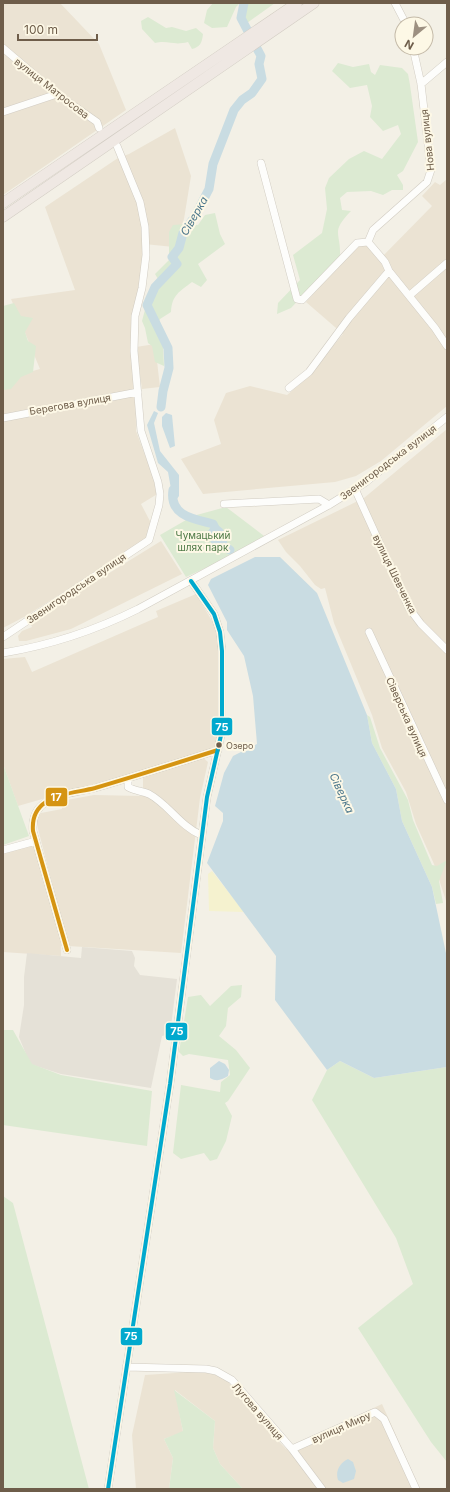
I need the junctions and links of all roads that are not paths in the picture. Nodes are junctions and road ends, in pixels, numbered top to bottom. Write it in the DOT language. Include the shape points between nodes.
graph roads {
  1 [pos="297,3"];
  2 [pos="314,3"];
  3 [pos="395,3"];
  4 [pos="402,16"];
  5 [pos="272,26"];
  6 [pos="3,48"];
  7 [pos="415,56"];
  8 [pos="447,62"];
  9 [pos="421,84"];
  10 [pos="57,94"];
  11 [pos="3,112"];
  12 [pos="100,128"];
  13 [pos="117,137"];
  14 [pos="100,144"];
  15 [pos="261,163"];
  16 [pos="3,203"];
  17 [pos="3,217"];
  18 [pos="368,242"];
  19 [pos="447,262"];
  20 [pos="389,271"];
  21 [pos="410,296"];
  22 [pos="447,346"];
  23 [pos="289,388"];
  24 [pos="138,392"];
  25 [pos="447,417"];
  26 [pos="3,418"];
  27 [pos="355,489"];
  28 [pos="224,504"];
  29 [pos="329,505"];
  30 [pos="191,581"];
  31 [pos="369,632"];
  32 [pos="3,637"];
  33 [pos="447,650"];
  34 [pos="3,653"];
  35 [pos="218,750"];
  36 [pos="128,778"];
  37 [pos="447,800"];
  38 [pos="201,835"];
  39 [pos="36,841"];
  40 [pos="3,850"];
  41 [pos="67,950"];
  42 [pos="126,1367"];
  43 [pos="292,1449"];
  44 [pos="108,1489"];
  45 [pos="322,1489"];
  46 [pos="416,1489"];
  1 -- 5 [label="highway"];
  2 -- 5 [label="highway"];
  3 -- 4 [label="street"];
  5 -- 13 [label="highway"];
  6 -- 10 [label="street, вулиця Матросова"];
  7 -- 9 [label="street, Нова вулиця"];
  8 -- 9 [label="street"];
  9 -- 18 [label="street, Нова вулиця" via="431,177 372,230"];
  10 -- 11 [label="street"];
  10 -- 12 [label="street, вулиця Матросова" via="97,122"];
  13 -- 14 [label="highway"];
  13 -- 24 [label="street" via="140,202 145,227 146,255 135,316 134,342"];
  14 -- 16 [label="highway"];
  14 -- 17 [label="highway"];
  15 -- 18 [label="street" via="297,299 302,300 356,243"];
  18 -- 20 [label="street" via="386,262"];
  19 -- 21 [label="street"];
  20 -- 21 [label="street"];
  20 -- 23 [label="street" via="349,318 309,372"];
  21 -- 22 [label="street"];
  24 -- 26 [label="street, Берегова вулиця"];
  24 -- 32 [label="street, Звенигородська вулиця" via="142,437 160,494 149,540"];
  25 -- 27 [label="street, Звенигородська вулиця"];
  27 -- 29 [label="street, Звенигородська вулиця"];
  27 -- 33 [label="street, вулиця Шевченка" via="409,608"];
  28 -- 29 [label="street, Звенигородська вулиця" via="319,499"];
  29 -- 30 [label="street, Звенигородська вулиця"];
  30 -- 34 [label="street, Звенигородська вулиця" via="90,631 54,643"];
  30 -- 35 [label="street" via="214,614 222,643 222,724"];
  31 -- 37 [label="street, Сіверська вулиця"];
  35 -- 36 [label="street"];
  35 -- 38 [label="street"];
  36 -- 38 [label="street" via="128,787 149,794 190,829"];
  36 -- 39 [label="street" via="44,803 36,811 33,820"];
  38 -- 42 [label="street" via="166,1114"];
  39 -- 40 [label="street"];
  39 -- 41 [label="street"];
  42 -- 43 [label="street, Лугова вулиця" via="206,1368 224,1374"];
  42 -- 44 [label="street"];
  43 -- 45 [label="street, Лугова вулиця"];
  43 -- 46 [label="street, вулиця Миру" via="375,1412 384,1419"];
}
